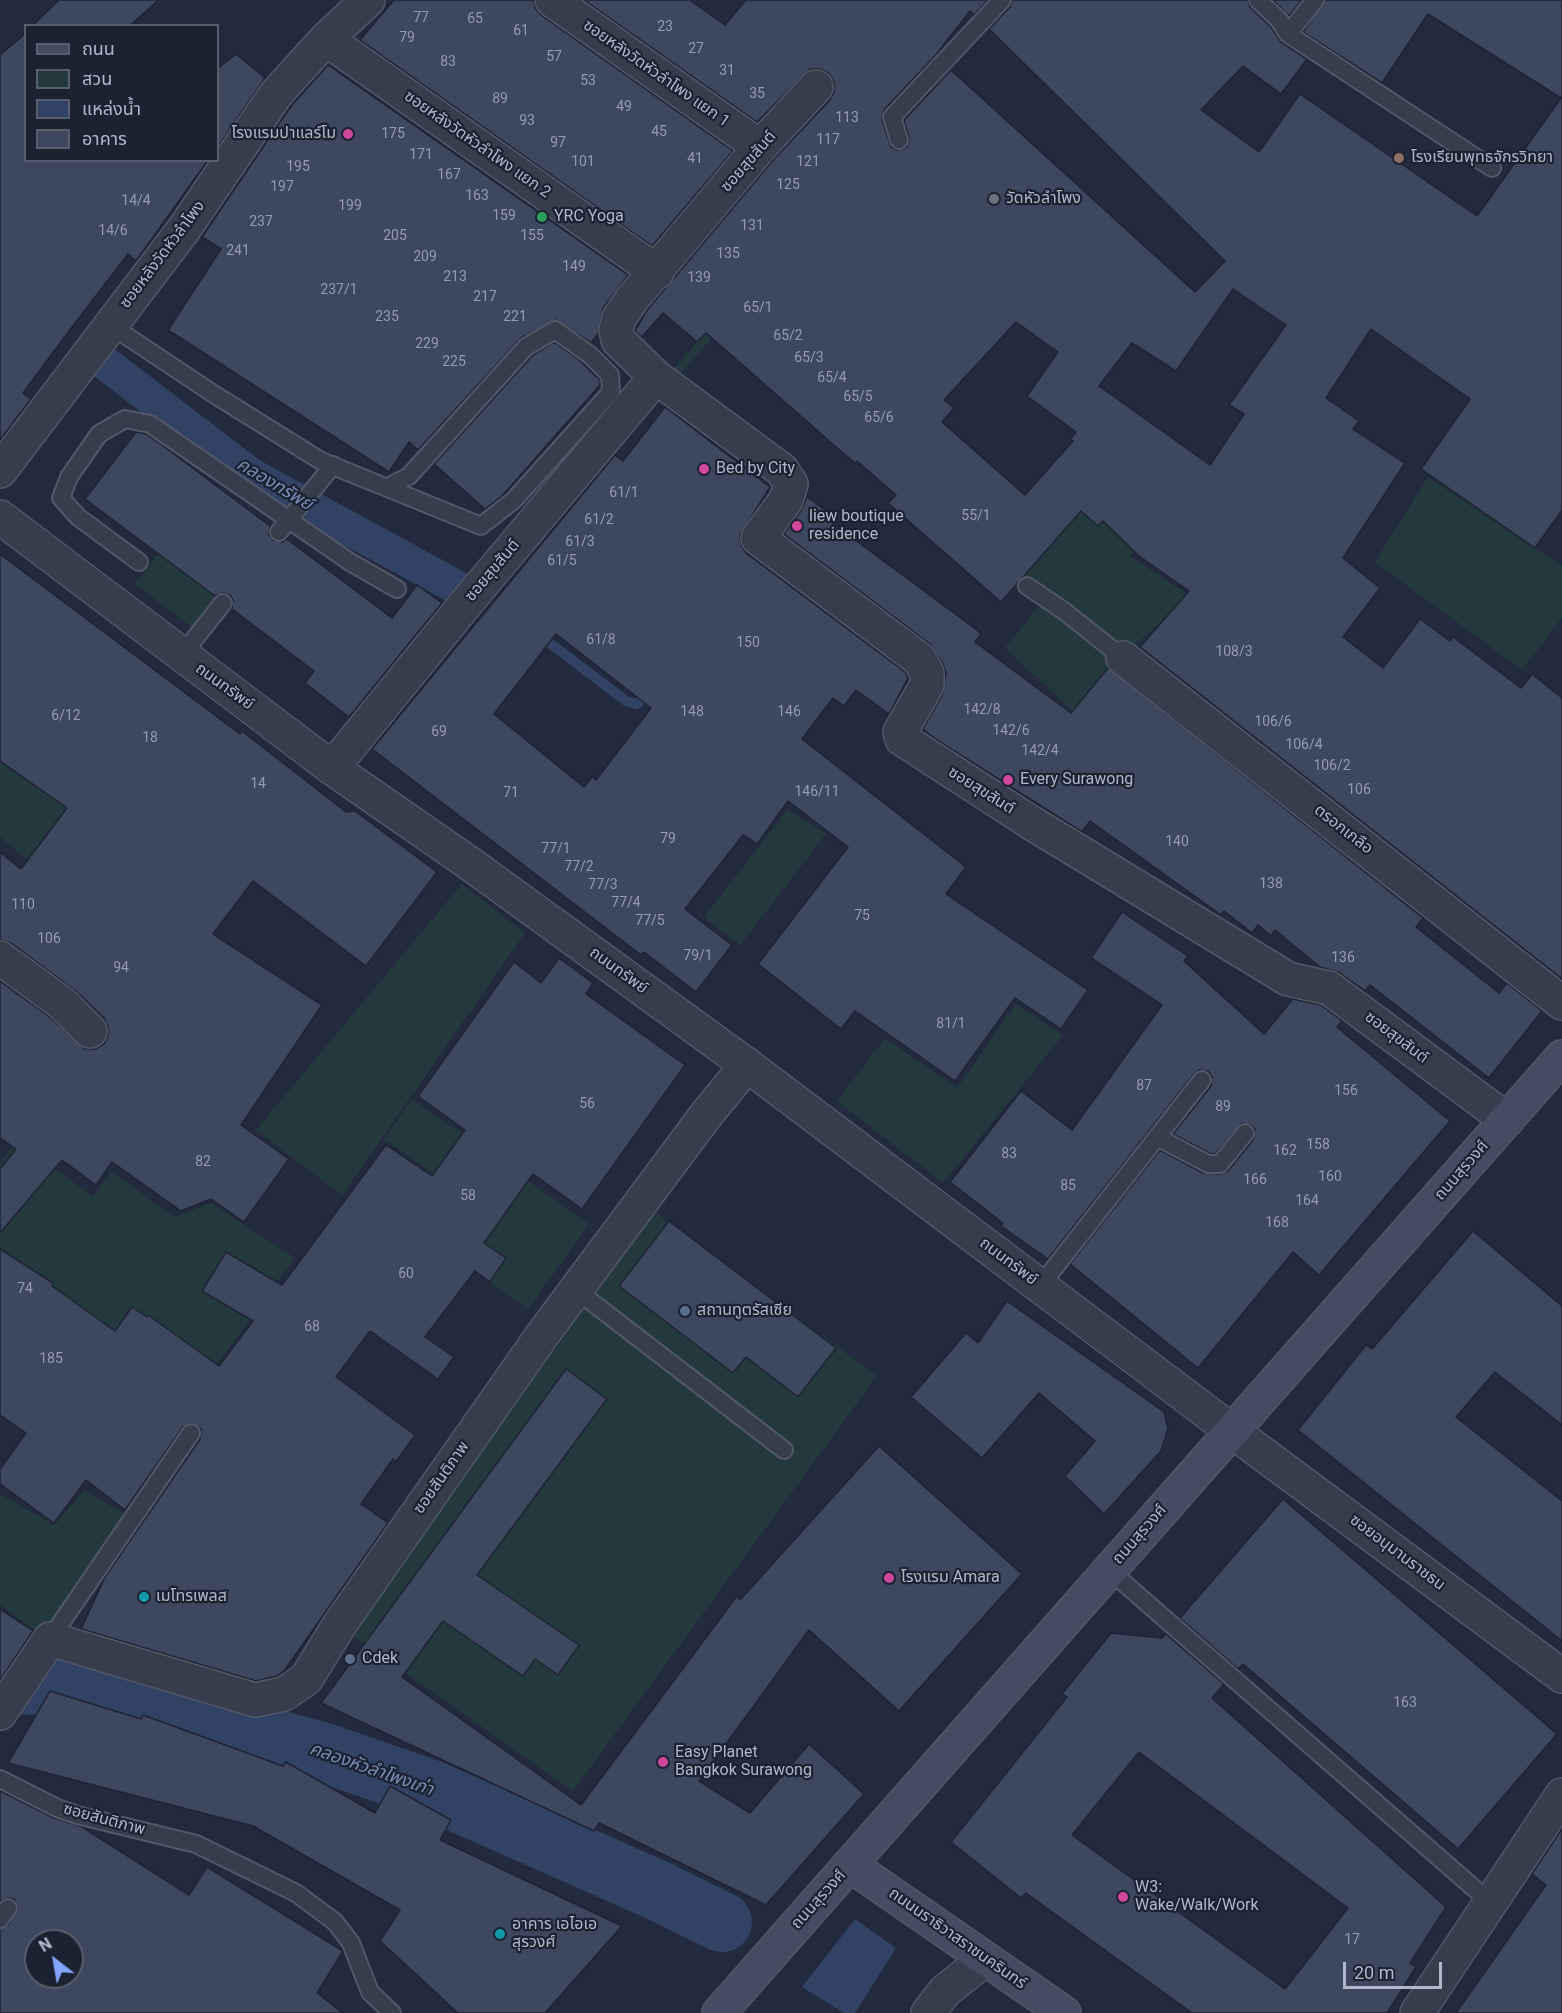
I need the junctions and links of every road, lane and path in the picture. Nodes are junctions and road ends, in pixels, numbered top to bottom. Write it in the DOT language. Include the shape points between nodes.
graph roads {
  1 [pos="368,0"];
  2 [pos="552,0"];
  3 [pos="1002,0"];
  4 [pos="1258,0"];
  5 [pos="1315,0"];
  6 [pos="1288,33"];
  7 [pos="326,39"];
  8 [pos="816,87"];
  9 [pos="899,140"];
  10 [pos="760,147"];
  11 [pos="1492,168"];
  12 [pos="657,272"];
  13 [pos="110,325"];
  14 [pos="656,377"];
  15 [pos="333,465"];
  16 [pos="0,471"];
  17 [pos="388,488"];
  18 [pos="0,517"];
  19 [pos="287,523"];
  20 [pos="139,562"];
  21 [pos="1027,586"];
  22 [pos="397,589"];
  23 [pos="223,603"];
  24 [pos="181,656"];
  25 [pos="1123,658"];
  26 [pos="332,768"];
  27 [pos="0,958"];
  28 [pos="1562,1003"];
  29 [pos="90,1031"];
  30 [pos="1562,1058"];
  31 [pos="747,1065"];
  32 [pos="1202,1080"];
  33 [pos="1507,1120"];
  34 [pos="1245,1133"];
  35 [pos="1159,1138"];
  36 [pos="1040,1286"];
  37 [pos="576,1290"];
  38 [pos="1232,1431"];
  39 [pos="191,1433"];
  40 [pos="784,1450"];
  41 [pos="1109,1570"];
  42 [pos="43,1648"];
  43 [pos="1562,1676"];
  44 [pos="5,1704"];
  45 [pos="0,1779"];
  46 [pos="1562,1795"];
  47 [pos="850,1865"];
  48 [pos="1491,1903"];
  49 [pos="984,1960"];
  50 [pos="392,2013"];
  51 [pos="719,2013"];
  52 [pos="928,2013"];
  53 [pos="1064,2013"];
  54 [pos="1417,2013"];
  1 -- 7 [label="street"];
  2 -- 10 [label="street, ซอยหลังวัดหัวลำโพง แยก 1"];
  3 -- 9 [label="lane" via="892,117"];
  4 -- 6 [label="lane"];
  5 -- 6 [label="lane"];
  6 -- 11 [label="lane"];
  7 -- 12 [label="street, ซอยหลังวัดหัวลำโพง แยก 2"];
  7 -- 13 [label="street, ซอยหลังวัดหัวลำโพง" via="276,94 184,229"];
  8 -- 10 [label="street, ซอยสุขสันต์"];
  10 -- 12 [label="street, ซอยสุขสันต์"];
  12 -- 14 [label="street, ซอยสุขสันต์" via="632,298 616,330 618,340"];
  13 -- 15 [label="lane" via="212,393"];
  13 -- 16 [label="street, ซอยหลังวัดหัวลำโพง"];
  14 -- 26 [label="street, ซอยสุขสันต์"];
  14 -- 33 [label="street, ซอยสุขสันต์" via="772,460 791,484 786,500 758,538 919,658 927,673 927,685 900,732 902,740 1288,979 1329,988"];
  15 -- 17 [label="lane"];
  15 -- 19 [label="lane"];
  17 -- 17 [label="lane" via="482,526 514,501 611,392 610,375 555,330 526,347 409,476"];
  18 -- 24 [label="street, ถนนทรัพย์"];
  19 -- 20 [label="lane" via="150,424 125,419 99,434 69,477 61,498 78,517"];
  19 -- 22 [label="lane"];
  21 -- 25 [label="lane"];
  23 -- 24 [label="lane"];
  24 -- 26 [label="street, ถนนทรัพย์"];
  25 -- 28 [label="street, ตรอกเกลือ"];
  26 -- 31 [label="street, ถนนทรัพย์"];
  27 -- 29 [label="street" via="63,1004"];
  30 -- 33 [label="main road, ถนนสุรวงศ์"];
  31 -- 36 [label="street, ถนนทรัพย์"];
  31 -- 37 [label="street, ซอยสันติภาพ"];
  32 -- 35 [label="lane"];
  33 -- 38 [label="main road, ถนนสุรวงศ์"];
  34 -- 35 [label="lane" via="1220,1164 1208,1164"];
  35 -- 36 [label="lane"];
  36 -- 38 [label="street, ถนนทรัพย์"];
  37 -- 40 [label="lane"];
  37 -- 42 [label="street, ซอยสันติภาพ" via="346,1614 306,1679 284,1694 255,1700"];
  38 -- 41 [label="main road, ถนนสุรวงศ์"];
  38 -- 43 [label="street, ซอยอนุมานราชธน"];
  39 -- 42 [label="lane"];
  41 -- 47 [label="main road, ถนนสุรวงศ์"];
  41 -- 48 [label="lane"];
  42 -- 44 [label="street"];
  45 -- 50 [label="lane, ซอยสันติภาพ" via="77,1815 196,1844 296,1893 335,1922 351,1943 370,1992"];
  46 -- 48 [label="street"];
  47 -- 49 [label="main road, ถนนนราธิวาสราชนครินทร์"];
  47 -- 51 [label="main road, ถนนสุรวงศ์"];
  48 -- 54 [label="street"];
  49 -- 52 [label="street" via="945,1991"];
  49 -- 53 [label="main road, ถนนนราธิวาสราชนครินทร์"];
}
